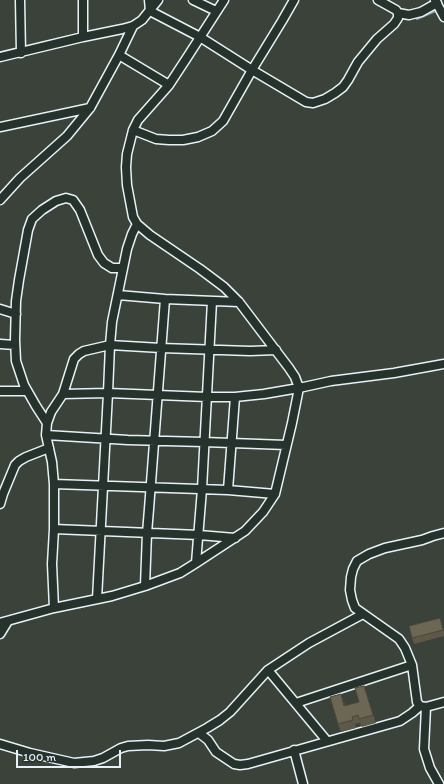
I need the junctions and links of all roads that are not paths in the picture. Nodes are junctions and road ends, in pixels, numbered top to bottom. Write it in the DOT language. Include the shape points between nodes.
graph roads {
  1 [pos="20,0"];
  2 [pos="83,0"];
  3 [pos="149,0"];
  4 [pos="158,0"];
  5 [pos="193,0"];
  6 [pos="224,0"];
  7 [pos="293,0"];
  8 [pos="378,0"];
  9 [pos="436,3"];
  10 [pos="150,11"];
  11 [pos="216,11"];
  12 [pos="398,13"];
  13 [pos="443,15"];
  14 [pos="133,26"];
  15 [pos="83,37"];
  16 [pos="200,37"];
  17 [pos="20,53"];
  18 [pos="119,55"];
  19 [pos="0,58"];
  20 [pos="252,70"];
  21 [pos="169,85"];
  22 [pos="90,108"];
  23 [pos="0,127"];
  24 [pos="133,130"];
  25 [pos="0,200"];
  26 [pos="137,224"];
  27 [pos="123,268"];
  28 [pos="118,295"];
  29 [pos="164,299"];
  30 [pos="212,300"];
  31 [pos="239,302"];
  32 [pos="0,309"];
  33 [pos="16,314"];
  34 [pos="0,344"];
  35 [pos="15,345"];
  36 [pos="110,345"];
  37 [pos="161,348"];
  38 [pos="209,350"];
  39 [pos="276,350"];
  40 [pos="444,364"];
  41 [pos="299,388"];
  42 [pos="0,391"];
  43 [pos="27,391"];
  44 [pos="108,393"];
  45 [pos="62,394"];
  46 [pos="158,396"];
  47 [pos="236,397"];
  48 [pos="207,398"];
  49 [pos="47,423"];
  50 [pos="46,435"];
  51 [pos="105,439"];
  52 [pos="154,441"];
  53 [pos="204,442"];
  54 [pos="232,443"];
  55 [pos="286,445"];
  56 [pos="49,448"];
  57 [pos="54,484"];
  58 [pos="103,485"];
  59 [pos="151,486"];
  60 [pos="202,489"];
  61 [pos="228,490"];
  62 [pos="1,493"];
  63 [pos="274,494"];
  64 [pos="0,504"];
  65 [pos="54,529"];
  66 [pos="100,531"];
  67 [pos="147,533"];
  68 [pos="444,533"];
  69 [pos="199,535"];
  70 [pos="235,538"];
  71 [pos="196,563"];
  72 [pos="145,586"];
  73 [pos="97,599"];
  74 [pos="54,608"];
  75 [pos="363,614"];
  76 [pos="4,622"];
  77 [pos="0,634"];
  78 [pos="412,665"];
  79 [pos="268,670"];
  80 [pos="444,702"];
  81 [pos="296,703"];
  82 [pos="423,706"];
  83 [pos="199,733"];
  84 [pos="326,741"];
  85 [pos="0,744"];
  86 [pos="294,750"];
  87 [pos="303,784"];
  88 [pos="439,784"];
  1 -- 17 [label="street"];
  2 -- 15 [label="street"];
  3 -- 10 [label="street"];
  4 -- 10 [label="street"];
  5 -- 11 [label="street"];
  6 -- 11 [label="street"];
  7 -- 20 [label="street"];
  8 -- 12 [label="street"];
  9 -- 12 [label="street" via="422,12 409,15"];
  9 -- 13 [label="street"];
  10 -- 14 [label="street"];
  10 -- 16 [label="street"];
  11 -- 16 [label="street"];
  12 -- 20 [label="street" via="394,24 377,39 358,62 348,80 335,94 325,99 313,103 306,102"];
  14 -- 15 [label="street"];
  14 -- 18 [label="street"];
  15 -- 17 [label="street"];
  16 -- 20 [label="street"];
  16 -- 21 [label="street"];
  17 -- 19 [label="street"];
  18 -- 21 [label="street"];
  18 -- 22 [label="street"];
  20 -- 24 [label="street" via="223,121 212,131 198,137 169,140"];
  21 -- 24 [label="street" via="141,116"];
  22 -- 23 [label="street"];
  22 -- 25 [label="street" via="67,136 20,178"];
  24 -- 26 [label="street" via="126,167 133,217"];
  26 -- 27 [label="street"];
  26 -- 31 [label="street" via="224,287"];
  27 -- 28 [label="street"];
  27 -- 33 [label="street" via="112,268 104,264 73,200 66,198 56,201 32,219 28,230"];
  28 -- 29 [label="street"];
  28 -- 36 [label="street"];
  29 -- 30 [label="street"];
  29 -- 37 [label="street"];
  30 -- 31 [label="street"];
  30 -- 38 [label="street"];
  31 -- 39 [label="street"];
  32 -- 33 [label="street"];
  33 -- 35 [label="street"];
  34 -- 35 [label="street"];
  35 -- 43 [label="street" via="16,361"];
  36 -- 37 [label="street"];
  36 -- 44 [label="street"];
  36 -- 45 [label="street" via="84,351 74,359"];
  37 -- 38 [label="street"];
  37 -- 46 [label="street"];
  38 -- 39 [label="street"];
  38 -- 48 [label="street"];
  39 -- 41 [label="street" via="295,377"];
  40 -- 41 [label="street"];
  41 -- 47 [label="street"];
  41 -- 55 [label="street"];
  42 -- 43 [label="street"];
  43 -- 49 [label="street"];
  44 -- 45 [label="street"];
  44 -- 46 [label="street"];
  44 -- 51 [label="street"];
  45 -- 49 [label="street" via="50,412"];
  46 -- 48 [label="street"];
  46 -- 52 [label="street"];
  47 -- 48 [label="street"];
  47 -- 54 [label="street"];
  48 -- 53 [label="street"];
  49 -- 50 [label="street"];
  50 -- 51 [label="street"];
  50 -- 56 [label="street"];
  51 -- 52 [label="street"];
  51 -- 58 [label="street"];
  52 -- 53 [label="street"];
  52 -- 59 [label="street"];
  53 -- 54 [label="street"];
  53 -- 60 [label="street"];
  54 -- 55 [label="street"];
  54 -- 61 [label="street"];
  55 -- 63 [label="street"];
  56 -- 57 [label="street"];
  56 -- 62 [label="street" via="19,461"];
  57 -- 58 [label="street"];
  57 -- 65 [label="street"];
  58 -- 59 [label="street"];
  58 -- 66 [label="street"];
  59 -- 60 [label="street"];
  59 -- 67 [label="street"];
  60 -- 61 [label="street"];
  60 -- 69 [label="street"];
  61 -- 63 [label="street"];
  62 -- 64 [label="street"];
  63 -- 70 [label="street" via="263,512"];
  65 -- 66 [label="street"];
  65 -- 74 [label="street"];
  66 -- 67 [label="street"];
  66 -- 73 [label="street"];
  67 -- 69 [label="street"];
  67 -- 72 [label="street"];
  68 -- 75 [label="street" via="385,548 357,561 351,577 350,590 355,608"];
  69 -- 70 [label="street"];
  69 -- 71 [label="street"];
  70 -- 71 [label="street"];
  71 -- 72 [label="street" via="180,573"];
  72 -- 73 [label="street"];
  73 -- 74 [label="street"];
  74 -- 76 [label="street"];
  75 -- 78 [label="street" via="399,639"];
  75 -- 79 [label="street" via="309,643"];
  76 -- 77 [label="street"];
  78 -- 81 [label="street"];
  78 -- 82 [label="street" via="416,702"];
  79 -- 81 [label="street"];
  79 -- 83 [label="street" via="230,712"];
  80 -- 82 [label="street"];
  81 -- 84 [label="street"];
  82 -- 84 [label="street" via="400,721"];
  82 -- 88 [label="street" via="424,749"];
  83 -- 85 [label="street" via="172,745 128,746 103,758 78,763"];
  83 -- 86 [label="street" via="208,740 216,752 234,764 248,764"];
  84 -- 86 [label="street"];
  86 -- 87 [label="street"];
}
